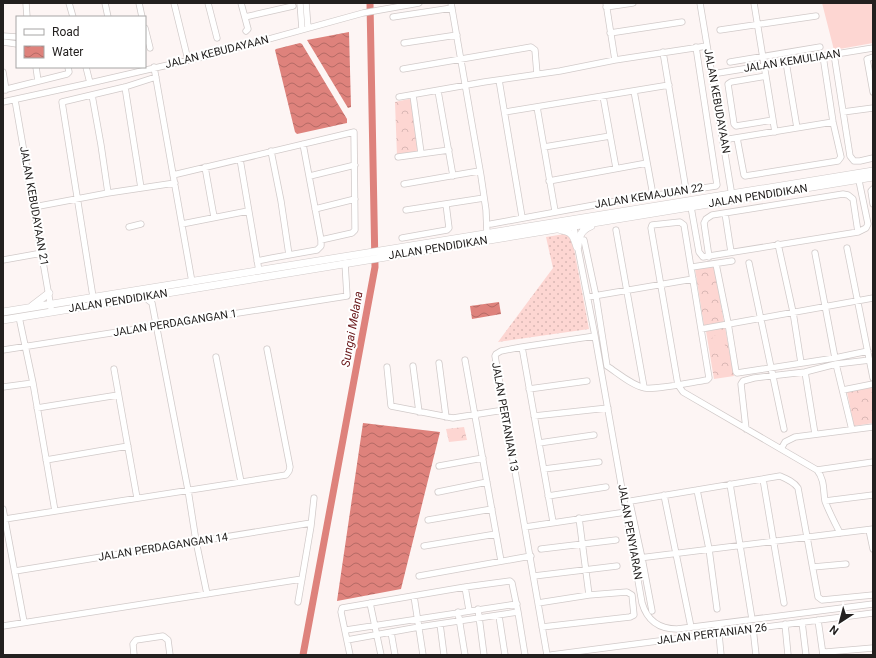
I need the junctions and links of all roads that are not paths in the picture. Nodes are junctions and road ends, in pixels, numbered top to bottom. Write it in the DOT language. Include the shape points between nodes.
graph roads {
  1 [pos="26,3"];
  2 [pos="69,3"];
  3 [pos="105,3"];
  4 [pos="139,3"];
  5 [pos="174,3"];
  6 [pos="208,3"];
  7 [pos="241,3"];
  8 [pos="300,3"];
  9 [pos="306,3"];
  10 [pos="419,3"];
  11 [pos="633,3"];
  12 [pos="700,3"];
  13 [pos="754,3"];
  14 [pos="606,5"];
  15 [pos="293,6"];
  16 [pos="451,6"];
  17 [pos="28,16"];
  18 [pos="73,16"];
  19 [pos="108,16"];
  20 [pos="142,16"];
  21 [pos="816,16"];
  22 [pos="245,17"];
  23 [pos="393,17"];
  24 [pos="682,22"];
  25 [pos="757,25"];
  26 [pos="305,29"];
  27 [pos="247,30"];
  28 [pos="720,30"];
  29 [pos="146,32"];
  30 [pos="610,33"];
  31 [pos="457,35"];
  32 [pos="3,36"];
  33 [pos="16,37"];
  34 [pos="217,38"];
  35 [pos="3,42"];
  36 [pos="16,44"];
  37 [pos="404,44"];
  38 [pos="707,46"];
  39 [pos="696,47"];
  40 [pos="820,47"];
  41 [pos="150,48"];
  42 [pos="873,48"];
  43 [pos="663,52"];
  44 [pos="834,54"];
  45 [pos="823,56"];
  46 [pos="763,57"];
  47 [pos="873,57"];
  48 [pos="461,59"];
  49 [pos="188,60"];
  50 [pos="615,60"];
  51 [pos="730,62"];
  52 [pos="786,62"];
  53 [pos="764,65"];
  54 [pos="154,67"];
  55 [pos="36,68"];
  56 [pos="68,68"];
  57 [pos="86,68"];
  58 [pos="402,69"];
  59 [pos="3,72"];
  60 [pos="537,74"];
  61 [pos="712,74"];
  62 [pos="766,76"];
  63 [pos="156,77"];
  64 [pos="499,80"];
  65 [pos="38,81"];
  66 [pos="90,83"];
  67 [pos="669,85"];
  68 [pos="466,86"];
  69 [pos="125,87"];
  70 [pos="5,90"];
  71 [pos="438,91"];
  72 [pos="634,91"];
  73 [pos="873,92"];
  74 [pos="92,95"];
  75 [pos="413,95"];
  76 [pos="603,96"];
  77 [pos="399,97"];
  78 [pos="15,100"];
  79 [pos="3,102"];
  80 [pos="3,106"];
  81 [pos="537,107"];
  82 [pos="873,108"];
  83 [pos="505,112"];
  84 [pos="843,112"];
  85 [pos="773,120"];
  86 [pos="833,122"];
  87 [pos="797,128"];
  88 [pos="775,132"];
  89 [pos="610,136"];
  90 [pos="737,138"];
  91 [pos="724,140"];
  92 [pos="303,144"];
  93 [pos="544,147"];
  94 [pos="449,150"];
  95 [pos="271,151"];
  96 [pos="422,153"];
  97 [pos="398,157"];
  98 [pos="873,158"];
  99 [pos="240,159"];
  100 [pos="647,163"];
  101 [pos="355,165"];
  102 [pos="205,167"];
  103 [pos="616,168"];
  104 [pos="479,171"];
  105 [pos="873,171"];
  106 [pos="173,175"];
  107 [pos="310,176"];
  108 [pos="453,176"];
  109 [pos="859,177"];
  110 [pos="873,177"];
  111 [pos="549,181"];
  112 [pos="175,183"];
  113 [pos="404,184"];
  114 [pos="140,188"];
  115 [pos="686,190"];
  116 [pos="872,191"];
  117 [pos="108,193"];
  118 [pos="653,196"];
  119 [pos="732,197"];
  120 [pos="484,198"];
  121 [pos="77,199"];
  122 [pos="355,199"];
  123 [pos="446,204"];
  124 [pos="873,204"];
  125 [pos="34,207"];
  126 [pos="691,207"];
  127 [pos="315,209"];
  128 [pos="406,210"];
  129 [pos="486,210"];
  130 [pos="248,211"];
  131 [pos="555,211"];
  132 [pos="724,213"];
  133 [pos="214,217"];
  134 [pos="522,217"];
  135 [pos="604,221"];
  136 [pos="573,223"];
  137 [pos="141,224"];
  138 [pos="182,224"];
  139 [pos="491,224"];
  140 [pos="129,227"];
  141 [pos="616,230"];
  142 [pos="545,231"];
  143 [pos="858,232"];
  144 [pos="490,233"];
  145 [pos="402,238"];
  146 [pos="321,240"];
  147 [pos="584,240"];
  148 [pos="778,244"];
  149 [pos="577,247"];
  150 [pos="847,248"];
  151 [pos="402,250"];
  152 [pos="731,252"];
  153 [pos="42,253"];
  154 [pos="815,253"];
  155 [pos="289,255"];
  156 [pos="709,257"];
  157 [pos="3,260"];
  158 [pos="344,260"];
  159 [pos="257,261"];
  160 [pos="732,261"];
  161 [pos="750,263"];
  162 [pos="716,264"];
  163 [pos="692,267"];
  164 [pos="259,271"];
  165 [pos="693,279"];
  166 [pos="192,282"];
  167 [pos="661,284"];
  168 [pos="628,290"];
  169 [pos="49,293"];
  170 [pos="160,294"];
  171 [pos="142,296"];
  172 [pos="596,296"];
  173 [pos="93,297"];
  174 [pos="588,298"];
  175 [pos="873,298"];
  176 [pos="858,301"];
  177 [pos="152,302"];
  178 [pos="826,306"];
  179 [pos="31,307"];
  180 [pos="51,308"];
  181 [pos="3,312"];
  182 [pos="793,312"];
  183 [pos="19,317"];
  184 [pos="760,318"];
  185 [pos="3,320"];
  186 [pos="728,324"];
  187 [pos="157,326"];
  188 [pos="701,329"];
  189 [pos="595,336"];
  190 [pos="25,347"];
  191 [pos="522,347"];
  192 [pos="267,349"];
  193 [pos="3,350"];
  194 [pos="868,351"];
  195 [pos="216,357"];
  196 [pos="834,358"];
  197 [pos="465,360"];
  198 [pos="870,360"];
  199 [pos="439,363"];
  200 [pos="801,363"];
  201 [pos="836,364"];
  202 [pos="413,366"];
  203 [pos="387,367"];
  204 [pos="771,368"];
  205 [pos="114,369"];
  206 [pos="805,372"];
  207 [pos="772,376"];
  208 [pos="873,378"];
  209 [pos="587,381"];
  210 [pos="33,383"];
  211 [pos="873,384"];
  212 [pos="678,385"];
  213 [pos="3,387"];
  214 [pos="644,388"];
  215 [pos="530,389"];
  216 [pos="843,390"];
  217 [pos="118,395"];
  218 [pos="37,408"];
  219 [pos="608,408"];
  220 [pos="504,410"];
  221 [pos="419,412"];
  222 [pos="475,415"];
  223 [pos="534,416"];
  224 [pos="446,417"];
  225 [pos="873,427"];
  226 [pos="746,429"];
  227 [pos="784,429"];
  228 [pos="852,430"];
  229 [pos="815,434"];
  230 [pos="594,436"];
  231 [pos="539,443"];
  232 [pos="128,446"];
  233 [pos="781,449"];
  234 [pos="483,458"];
  235 [pos="46,460"];
  236 [pos="599,462"];
  237 [pos="873,462"];
  238 [pos="439,466"];
  239 [pos="544,469"];
  240 [pos="817,470"];
  241 [pos="763,479"];
  242 [pos="241,482"];
  243 [pos="487,482"];
  244 [pos="730,484"];
  245 [pos="606,487"];
  246 [pos="188,490"];
  247 [pos="697,490"];
  248 [pos="438,492"];
  249 [pos="664,495"];
  250 [pos="873,495"];
  251 [pos="548,496"];
  252 [pos="137,498"];
  253 [pos="314,498"];
  254 [pos="825,501"];
  255 [pos="3,509"];
  256 [pos="492,509"];
  257 [pos="55,511"];
  258 [pos="626,512"];
  259 [pos="578,518"];
  260 [pos="5,519"];
  261 [pos="428,520"];
  262 [pos="553,522"];
  263 [pos="311,523"];
  264 [pos="525,527"];
  265 [pos="871,530"];
  266 [pos="840,533"];
  267 [pos="496,534"];
  268 [pos="808,537"];
  269 [pos="616,540"];
  270 [pos="196,541"];
  271 [pos="774,541"];
  272 [pos="582,544"];
  273 [pos="741,545"];
  274 [pos="424,546"];
  275 [pos="541,548"];
  276 [pos="709,549"];
  277 [pos="873,550"];
  278 [pos="675,553"];
  279 [pos="531,556"];
  280 [pos="642,558"];
  281 [pos="635,559"];
  282 [pos="501,561"];
  283 [pos="846,564"];
  284 [pos="617,566"];
  285 [pos="813,567"];
  286 [pos="15,570"];
  287 [pos="586,570"];
  288 [pos="419,576"];
  289 [pos="534,576"];
  290 [pos="302,579"];
  291 [pos="465,587"];
  292 [pos="207,594"];
  293 [pos="589,595"];
  294 [pos="873,595"];
  295 [pos="414,596"];
  296 [pos="298,602"];
  297 [pos="370,603"];
  298 [pos="538,603"];
  299 [pos="784,603"];
  300 [pos="517,604"];
  301 [pos="873,604"];
  302 [pos="478,609"];
  303 [pos="717,609"];
  304 [pos="469,610"];
  305 [pos="652,611"];
  306 [pos="458,612"];
  307 [pos="518,612"];
  308 [pos="873,613"];
  309 [pos="500,616"];
  310 [pos="479,617"];
  311 [pos="418,619"];
  312 [pos="752,619"];
  313 [pos="460,620"];
  314 [pos="818,620"];
  315 [pos="24,622"];
  316 [pos="802,622"];
  317 [pos="440,624"];
  318 [pos="718,624"];
  319 [pos="785,624"];
  320 [pos="375,625"];
  321 [pos="3,626"];
  322 [pos="419,627"];
  323 [pos="542,627"];
  324 [pos="690,627"];
  325 [pos="753,628"];
  326 [pos="346,630"];
  327 [pos="391,632"];
  328 [pos="719,633"];
  329 [pos="377,634"];
  330 [pos="347,640"];
  331 [pos="873,648"];
  332 [pos="823,653"];
  333 [pos="134,655"];
  334 [pos="170,655"];
  335 [pos="350,655"];
  336 [pos="381,655"];
  337 [pos="395,655"];
  338 [pos="423,655"];
  339 [pos="444,655"];
  340 [pos="465,655"];
  341 [pos="484,655"];
  342 [pos="505,655"];
  343 [pos="525,655"];
  344 [pos="547,655"];
  345 [pos="551,655"];
  346 [pos="721,655"];
  347 [pos="756,655"];
  348 [pos="788,655"];
  349 [pos="806,655"];
  1 -- 17 [label="street"];
  2 -- 18 [label="street"];
  3 -- 19 [label="street"];
  4 -- 20 [label="street"];
  5 -- 49 [label="street"];
  6 -- 34 [label="street"];
  7 -- 22 [label="street"];
  8 -- 26 [label="street"];
  9 -- 26 [label="street"];
  10 -- 26 [label="street, JALAN KEBUDAYAAN" via="363,13"];
  11 -- 14 [label="street"];
  12 -- 38 [label="street, JALAN KEBUDAYAAN"];
  13 -- 25 [label="street"];
  14 -- 30 [label="street"];
  15 -- 22 [label="street"];
  16 -- 23 [label="street"];
  16 -- 31 [label="street"];
  21 -- 25 [label="street"];
  22 -- 27 [label="street"];
  24 -- 30 [label="street"];
  25 -- 28 [label="street"];
  25 -- 46 [label="street"];
  26 -- 49 [label="street, JALAN KEBUDAYAAN"];
  29 -- 41 [label="street"];
  30 -- 50 [label="street"];
  31 -- 37 [label="street"];
  31 -- 48 [label="street"];
  32 -- 33 [label="street"];
  35 -- 36 [label="street"];
  38 -- 39 [label="street"];
  38 -- 61 [label="street, JALAN KEBUDAYAAN"];
  39 -- 43 [label="street"];
  39 -- 115 [label="street, JALAN KEMAJUAN 22" via="717,185"];
  40 -- 46 [label="street"];
  42 -- 44 [label="street, JALAN KEMULIAAN"];
  43 -- 50 [label="street"];
  43 -- 67 [label="street"];
  44 -- 45 [label="street, JALAN KEMULIAAN"];
  44 -- 84 [label="street"];
  45 -- 52 [label="street, JALAN KEMULIAAN"];
  45 -- 86 [label="street"];
  46 -- 51 [label="street"];
  46 -- 53 [label="street"];
  47 -- 73 [label="street" via="867,59"];
  48 -- 58 [label="street"];
  48 -- 60 [label="street" via="531,47 535,50"];
  48 -- 68 [label="street"];
  49 -- 54 [label="street, JALAN KEBUDAYAAN"];
  50 -- 60 [label="street"];
  52 -- 53 [label="street, JALAN KEMULIAAN"];
  52 -- 87 [label="street"];
  53 -- 61 [label="street, JALAN KEMULIAAN"];
  53 -- 62 [label="street"];
  54 -- 63 [label="street"];
  54 -- 66 [label="street, JALAN KEBUDAYAAN"];
  55 -- 65 [label="street"];
  56 -- 65 [label="street" via="67,74"];
  57 -- 66 [label="street"];
  59 -- 70 [label="street"];
  60 -- 64 [label="street"];
  61 -- 91 [label="street, JALAN KEBUDAYAAN"];
  62 -- 85 [label="street"];
  62 -- 85 [label="street" via="728,84 734,124 736,126"];
  63 -- 69 [label="street"];
  63 -- 106 [label="street"];
  64 -- 68 [label="street"];
  64 -- 83 [label="street"];
  65 -- 70 [label="street"];
  66 -- 78 [label="street, JALAN KEBUDAYAAN"];
  67 -- 72 [label="street"];
  67 -- 115 [label="street"];
  68 -- 71 [label="street"];
  68 -- 104 [label="street"];
  69 -- 74 [label="street"];
  69 -- 114 [label="street"];
  71 -- 75 [label="street"];
  71 -- 94 [label="street"];
  72 -- 76 [label="street"];
  72 -- 100 [label="street"];
  74 -- 117 [label="street"];
  74 -- 121 [label="street" via="62,102"];
  75 -- 77 [label="street"];
  75 -- 96 [label="street"];
  76 -- 81 [label="street"];
  76 -- 89 [label="street"];
  78 -- 79 [label="street, JALAN KEBUDAYAAN"];
  78 -- 80 [label="street, JALAN KEBUDAYAAN"];
  78 -- 125 [label="street, JALAN KEBUDAYAAN 21"];
  81 -- 83 [label="street"];
  81 -- 93 [label="street"];
  82 -- 84 [label="street"];
  83 -- 134 [label="street"];
  84 -- 98 [label="street" via="850,156 854,161"];
  85 -- 88 [label="street"];
  86 -- 87 [label="street"];
  86 -- 90 [label="street" via="841,158 838,161 746,176"];
  87 -- 88 [label="street"];
  88 -- 90 [label="street"];
  89 -- 93 [label="street"];
  89 -- 103 [label="street"];
  90 -- 91 [label="street"];
  91 -- 119 [label="street, JALAN KEBUDAYAAN"];
  92 -- 95 [label="street"];
  92 -- 101 [label="street" via="354,132"];
  92 -- 107 [label="street"];
  93 -- 111 [label="street"];
  94 -- 96 [label="street"];
  94 -- 108 [label="street"];
  95 -- 99 [label="street"];
  95 -- 155 [label="street" via="282,201"];
  96 -- 97 [label="street"];
  99 -- 102 [label="street"];
  99 -- 130 [label="street"];
  100 -- 103 [label="street"];
  100 -- 118 [label="street"];
  101 -- 107 [label="street"];
  101 -- 122 [label="street"];
  102 -- 106 [label="street"];
  102 -- 133 [label="street"];
  103 -- 111 [label="street"];
  104 -- 108 [label="street"];
  104 -- 120 [label="street"];
  105 -- 109 [label="main road, JALAN PENDIDIKAN"];
  106 -- 112 [label="street"];
  107 -- 127 [label="street"];
  108 -- 113 [label="street"];
  109 -- 110 [label="main road, JALAN PENDIDIKAN"];
  109 -- 119 [label="main road, JALAN PENDIDIKAN"];
  109 -- 143 [label="street" via="868,224"];
  111 -- 131 [label="street"];
  112 -- 114 [label="street"];
  112 -- 138 [label="street"];
  114 -- 117 [label="street"];
  115 -- 118 [label="street, JALAN KEMAJUAN 22"];
  116 -- 124 [label="street"];
  117 -- 121 [label="street"];
  118 -- 131 [label="street, JALAN KEMAJUAN 22"];
  119 -- 126 [label="main road, JALAN PENDIDIKAN"];
  119 -- 136 [label="main road, JALAN PENDIDIKAN"];
  120 -- 123 [label="street"];
  120 -- 129 [label="street"];
  121 -- 125 [label="street"];
  121 -- 173 [label="street"];
  122 -- 127 [label="street"];
  122 -- 146 [label="street" via="354,232"];
  123 -- 128 [label="street"];
  123 -- 145 [label="street" via="449,228 447,230"];
  125 -- 153 [label="street, JALAN KEBUDAYAAN 21"];
  126 -- 135 [label="main road, JALAN PENDIDIKAN"];
  126 -- 156 [label="street" via="699,252 703,257"];
  127 -- 146 [label="street"];
  129 -- 139 [label="street"];
  129 -- 144 [label="street"];
  130 -- 133 [label="street"];
  130 -- 159 [label="street"];
  131 -- 134 [label="street, JALAN KEMAJUAN 22"];
  132 -- 143 [label="street" via="843,194 852,199"];
  132 -- 152 [label="street"];
  132 -- 156 [label="street" via="706,218 704,223"];
  133 -- 138 [label="street"];
  134 -- 139 [label="street, JALAN KEMAJUAN 22"];
  135 -- 136 [label="main road, JALAN PENDIDIKAN"];
  135 -- 149 [label="main road" via="585,228"];
  136 -- 142 [label="main road, JALAN PENDIDIKAN"];
  136 -- 144 [label="main road, JALAN PENDIDIKAN"];
  136 -- 149 [label="street, JALAN PENYIARAN"];
  137 -- 140 [label="street"];
  138 -- 166 [label="street"];
  139 -- 144 [label="street"];
  141 -- 168 [label="street"];
  142 -- 149 [label="main road" via="569,231"];
  142 -- 151 [label="main road, JALAN PENDIDIKAN"];
  143 -- 148 [label="street"];
  144 -- 151 [label="main road, JALAN PENDIDIKAN"];
  146 -- 155 [label="street" via="320,248 317,250"];
  147 -- 172 [label="street"];
  148 -- 152 [label="street"];
  148 -- 182 [label="street"];
  149 -- 174 [label="street, JALAN PENYIARAN"];
  150 -- 176 [label="street"];
  151 -- 158 [label="main road, JALAN PENDIDIKAN"];
  152 -- 156 [label="street"];
  153 -- 157 [label="street"];
  153 -- 169 [label="street, JALAN KEBUDAYAAN 21"];
  154 -- 178 [label="street"];
  155 -- 159 [label="street"];
  158 -- 164 [label="main road, JALAN PENDIDIKAN"];
  158 -- 170 [label="main road, JALAN PENDIDIKAN"];
  158 -- 187 [label="street, JALAN PERDAGANGAN 1" via="347,296"];
  159 -- 164 [label="street"];
  160 -- 162 [label="street"];
  161 -- 184 [label="street"];
  162 -- 163 [label="street"];
  162 -- 186 [label="street"];
  163 -- 165 [label="street"];
  163 -- 167 [label="street" via="684,225 676,221 652,225"];
  164 -- 166 [label="main road, JALAN PENDIDIKAN"];
  165 -- 167 [label="street"];
  165 -- 188 [label="street"];
  166 -- 173 [label="main road, JALAN PENDIDIKAN"];
  167 -- 168 [label="street"];
  167 -- 212 [label="street"];
  168 -- 172 [label="street"];
  168 -- 214 [label="street"];
  169 -- 179 [label="main road"];
  169 -- 180 [label="street, JALAN KEBUDAYAAN 21"];
  170 -- 171 [label="main road, JALAN PENDIDIKAN"];
  170 -- 177 [label="street"];
  171 -- 177 [label="street"];
  171 -- 180 [label="main road, JALAN PENDIDIKAN"];
  172 -- 174 [label="street"];
  172 -- 214 [label="street" via="606,366"];
  173 -- 180 [label="main road, JALAN PENDIDIKAN"];
  174 -- 189 [label="street, JALAN PENYIARAN"];
  175 -- 176 [label="street"];
  176 -- 178 [label="street"];
  176 -- 194 [label="street"];
  177 -- 187 [label="street"];
  178 -- 182 [label="street"];
  178 -- 196 [label="street"];
  179 -- 180 [label="main road, JALAN PENDIDIKAN"];
  179 -- 181 [label="main road, JALAN PENDIDIKAN"];
  180 -- 183 [label="main road, JALAN PENDIDIKAN"];
  182 -- 184 [label="street"];
  182 -- 200 [label="street"];
  183 -- 185 [label="main road, JALAN PENDIDIKAN"];
  183 -- 190 [label="street"];
  184 -- 186 [label="street"];
  184 -- 204 [label="street"];
  186 -- 188 [label="street"];
  186 -- 204 [label="street" via="736,372"];
  187 -- 190 [label="street, JALAN PERDAGANGAN 1"];
  187 -- 246 [label="street"];
  188 -- 212 [label="street" via="708,380"];
  189 -- 191 [label="street, JALAN PERTANIAN 13"];
  189 -- 219 [label="street, JALAN PENYIARAN"];
  190 -- 193 [label="street, JALAN PERDAGANGAN 1"];
  190 -- 210 [label="street"];
  191 -- 215 [label="street"];
  191 -- 220 [label="street, JALAN PERTANIAN 13" via="501,351 495,356"];
  192 -- 242 [label="street" via="290,468 286,475"];
  194 -- 196 [label="street"];
  194 -- 198 [label="street"];
  195 -- 242 [label="street"];
  196 -- 200 [label="street"];
  197 -- 222 [label="street"];
  198 -- 201 [label="street"];
  198 -- 208 [label="street"];
  199 -- 224 [label="street"];
  200 -- 204 [label="street"];
  201 -- 206 [label="street"];
  201 -- 216 [label="street"];
  202 -- 221 [label="street"];
  203 -- 221 [label="street" via="391,406"];
  204 -- 207 [label="street"];
  205 -- 217 [label="street"];
  206 -- 207 [label="street"];
  206 -- 229 [label="street"];
  207 -- 226 [label="street" via="743,381"];
  207 -- 227 [label="street"];
  209 -- 215 [label="street"];
  210 -- 213 [label="street"];
  210 -- 218 [label="street"];
  211 -- 216 [label="street"];
  212 -- 214 [label="street"];
  212 -- 226 [label="street" via="683,392"];
  215 -- 223 [label="street"];
  216 -- 228 [label="street"];
  217 -- 218 [label="street"];
  217 -- 232 [label="street"];
  218 -- 235 [label="street"];
  219 -- 223 [label="street"];
  219 -- 258 [label="street, JALAN PENYIARAN"];
  220 -- 222 [label="street"];
  220 -- 264 [label="street, JALAN PERTANIAN 13"];
  221 -- 224 [label="street"];
  222 -- 224 [label="street"];
  222 -- 234 [label="street"];
  223 -- 231 [label="street"];
  225 -- 228 [label="street"];
  226 -- 233 [label="street"];
  228 -- 229 [label="street"];
  229 -- 233 [label="street" via="795,437 786,442"];
  230 -- 231 [label="street"];
  231 -- 239 [label="street"];
  232 -- 235 [label="street"];
  232 -- 252 [label="street"];
  233 -- 240 [label="street"];
  234 -- 238 [label="street"];
  234 -- 243 [label="street"];
  235 -- 257 [label="street"];
  236 -- 239 [label="street"];
  237 -- 240 [label="street"];
  239 -- 251 [label="street"];
  240 -- 254 [label="street" via="821,476"];
  241 -- 244 [label="street"];
  241 -- 268 [label="street" via="780,476 796,484"];
  241 -- 271 [label="street"];
  242 -- 246 [label="street"];
  243 -- 248 [label="street"];
  243 -- 256 [label="street"];
  244 -- 247 [label="street"];
  244 -- 273 [label="street"];
  245 -- 251 [label="street"];
  246 -- 252 [label="street"];
  246 -- 270 [label="street"];
  247 -- 249 [label="street"];
  247 -- 276 [label="street"];
  249 -- 278 [label="street"];
  249 -- 280 [label="street" via="631,500"];
  250 -- 254 [label="street"];
  251 -- 262 [label="street"];
  252 -- 257 [label="street"];
  253 -- 263 [label="street"];
  254 -- 266 [label="street"];
  255 -- 260 [label="street"];
  256 -- 261 [label="street"];
  256 -- 267 [label="street"];
  257 -- 260 [label="street"];
  258 -- 259 [label="street"];
  258 -- 281 [label="street, JALAN PENYIARAN"];
  259 -- 262 [label="street"];
  259 -- 272 [label="street"];
  260 -- 286 [label="street"];
  262 -- 264 [label="street"];
  263 -- 270 [label="street, JALAN PERDAGANGAN 14"];
  263 -- 290 [label="street"];
  264 -- 279 [label="street, JALAN PERTANIAN 13"];
  265 -- 266 [label="street"];
  265 -- 277 [label="street"];
  266 -- 268 [label="street"];
  267 -- 274 [label="street"];
  267 -- 282 [label="street"];
  268 -- 271 [label="street"];
  268 -- 285 [label="street"];
  269 -- 272 [label="street"];
  270 -- 286 [label="street, JALAN PERDAGANGAN 14"];
  270 -- 292 [label="street"];
  271 -- 273 [label="street"];
  271 -- 299 [label="street"];
  272 -- 275 [label="street"];
  272 -- 287 [label="street"];
  273 -- 276 [label="street"];
  273 -- 312 [label="street"];
  276 -- 278 [label="street"];
  276 -- 303 [label="street"];
  278 -- 280 [label="street"];
  278 -- 324 [label="street"];
  279 -- 282 [label="street"];
  279 -- 289 [label="street, JALAN PERTANIAN 13"];
  280 -- 281 [label="street"];
  280 -- 305 [label="street"];
  281 -- 324 [label="street, JALAN PENYIARAN" via="642,603 647,615 663,628"];
  282 -- 288 [label="street"];
  283 -- 285 [label="street"];
  284 -- 287 [label="street"];
  285 -- 294 [label="street" via="818,597 822,600"];
  286 -- 315 [label="street"];
  287 -- 289 [label="street"];
  287 -- 293 [label="street"];
  289 -- 298 [label="street, JALAN PERTANIAN 13"];
  290 -- 292 [label="street"];
  290 -- 296 [label="street"];
  291 -- 295 [label="street"];
  291 -- 300 [label="street" via="511,582"];
  291 -- 304 [label="street"];
  292 -- 315 [label="street"];
  293 -- 298 [label="street"];
  293 -- 323 [label="street" via="630,592 632,616"];
  295 -- 297 [label="street"];
  295 -- 311 [label="street"];
  297 -- 320 [label="street"];
  297 -- 326 [label="street" via="342,608"];
  298 -- 323 [label="street, JALAN PERTANIAN 13"];
  300 -- 302 [label="street"];
  300 -- 307 [label="street"];
  301 -- 312 [label="street, JALAN PENYIARAN"];
  302 -- 304 [label="street"];
  302 -- 310 [label="street"];
  304 -- 306 [label="street"];
  306 -- 311 [label="street"];
  306 -- 313 [label="street"];
  307 -- 309 [label="street"];
  307 -- 343 [label="street"];
  308 -- 314 [label="street, JALAN PERTANIAN 26"];
  309 -- 310 [label="street"];
  309 -- 342 [label="street"];
  310 -- 313 [label="street"];
  310 -- 341 [label="street"];
  311 -- 320 [label="street"];
  311 -- 322 [label="street"];
  312 -- 318 [label="street, JALAN PENYIARAN"];
  313 -- 317 [label="street"];
  313 -- 340 [label="street"];
  314 -- 316 [label="street, JALAN PERTANIAN 26"];
  314 -- 332 [label="street"];
  315 -- 321 [label="street"];
  316 -- 319 [label="street, JALAN PERTANIAN 26"];
  316 -- 349 [label="street"];
  317 -- 322 [label="street"];
  317 -- 339 [label="street"];
  318 -- 324 [label="street, JALAN PENYIARAN"];
  318 -- 328 [label="street"];
  319 -- 325 [label="street, JALAN PERTANIAN 26"];
  319 -- 348 [label="street"];
  320 -- 326 [label="street"];
  320 -- 329 [label="street"];
  322 -- 327 [label="street"];
  322 -- 338 [label="street"];
  323 -- 344 [label="street, JALAN PERTANIAN 13"];
  325 -- 328 [label="street, JALAN PERTANIAN 26"];
  325 -- 347 [label="street"];
  326 -- 330 [label="street"];
  327 -- 329 [label="street"];
  327 -- 337 [label="street"];
  328 -- 345 [label="street, JALAN PERTANIAN 26"];
  328 -- 346 [label="street"];
  329 -- 330 [label="street"];
  329 -- 336 [label="street"];
  330 -- 335 [label="street"];
  331 -- 332 [label="street"];
  333 -- 334 [label="street" via="133,644 136,640 162,636 168,640"];
}
